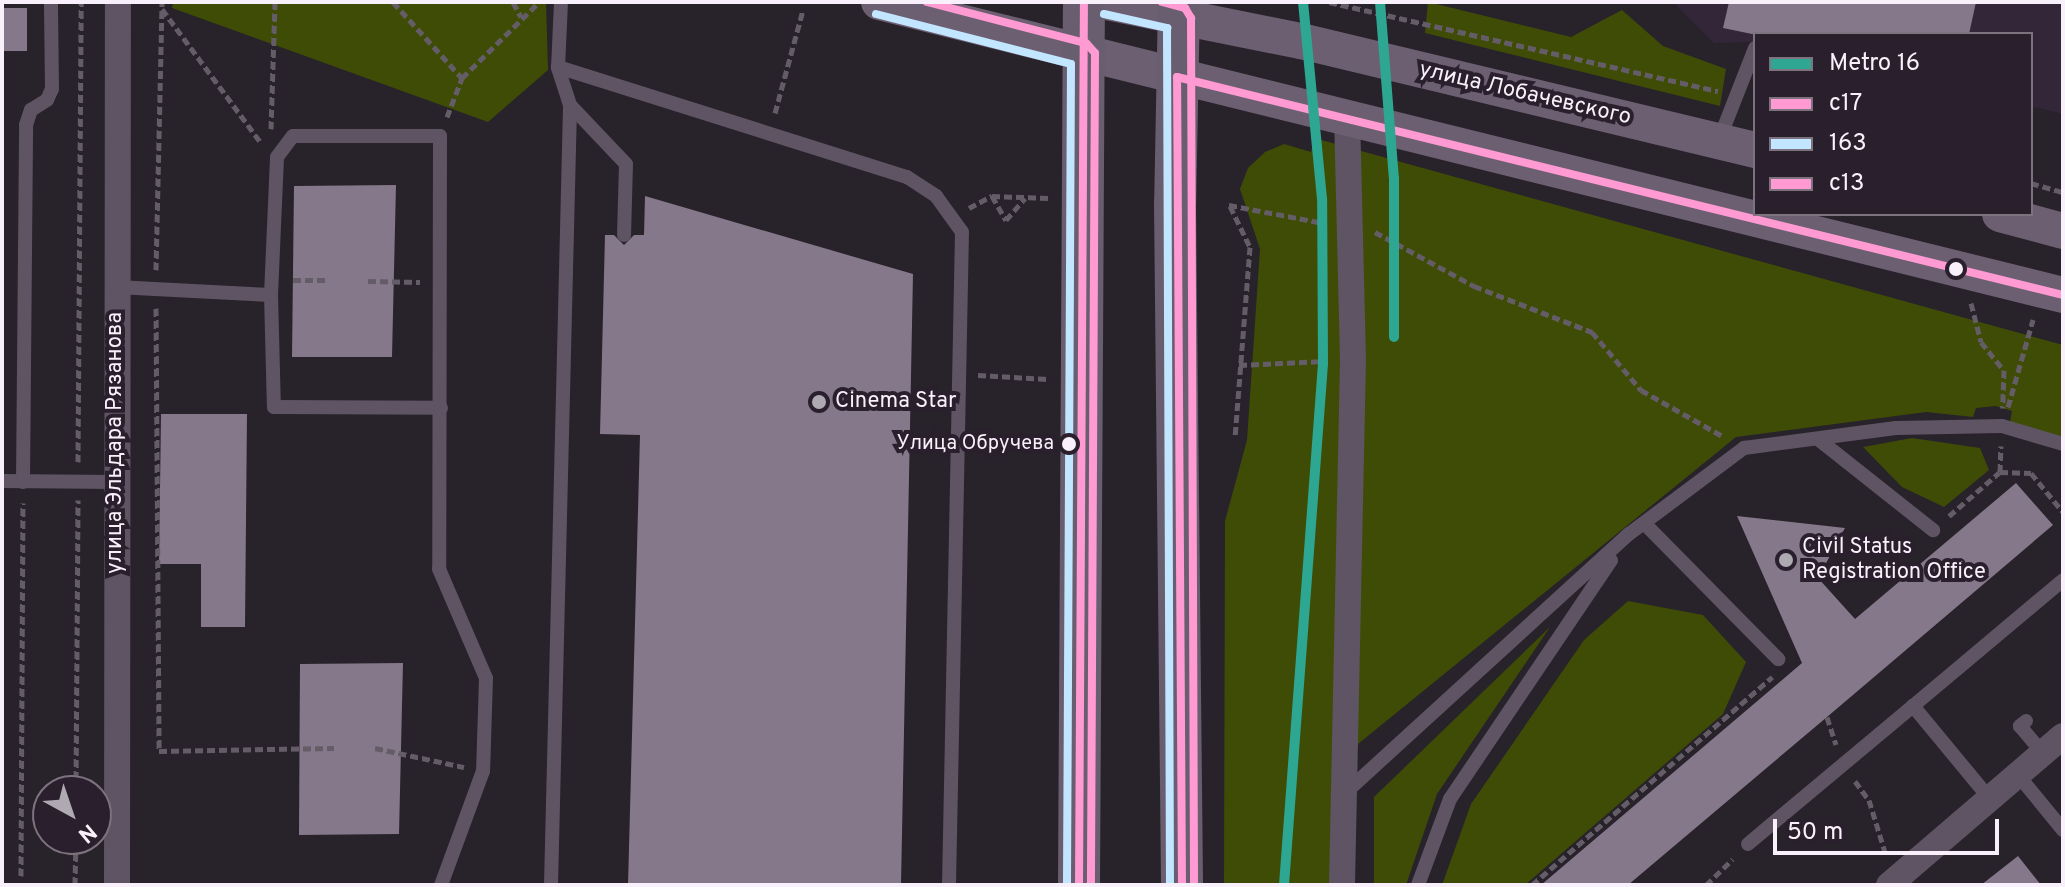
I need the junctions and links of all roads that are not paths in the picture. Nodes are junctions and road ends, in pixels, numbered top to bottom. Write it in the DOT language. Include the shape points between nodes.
graph roads {
  1 [pos="51,2"];
  2 [pos="118,2"];
  3 [pos="561,2"];
  4 [pos="879,2"];
  5 [pos="1084,2"];
  6 [pos="1107,2"];
  7 [pos="1179,10"];
  8 [pos="1753,53"];
  9 [pos="1083,55"];
  10 [pos="558,67"];
  11 [pos="1177,77"];
  12 [pos="570,105"];
  13 [pos="1347,120"];
  14 [pos="1719,141"];
  15 [pos="1753,150"];
  16 [pos="2007,216"];
  17 [pos="2063,231"];
  18 [pos="624,235"];
  19 [pos="116,287"];
  20 [pos="271,295"];
  21 [pos="2049,306"];
  22 [pos="441,408"];
  23 [pos="1818,439"];
  24 [pos="2063,444"];
  25 [pos="2,481"];
  26 [pos="23,482"];
  27 [pos="116,482"];
  28 [pos="1645,524"];
  29 [pos="1933,530"];
  30 [pos="1629,534"];
  31 [pos="2063,580"];
  32 [pos="1778,659"];
  33 [pos="1913,706"];
  34 [pos="2026,721"];
  35 [pos="2053,745"];
  36 [pos="2018,775"];
  37 [pos="1342,796"];
  38 [pos="1990,799"];
  39 [pos="2063,830"];
  40 [pos="1748,844"];
  41 [pos="117,885"];
  42 [pos="441,885"];
  43 [pos="551,885"];
  44 [pos="949,885"];
  45 [pos="1079,885"];
  46 [pos="1182,885"];
  47 [pos="1342,885"];
  48 [pos="1418,885"];
  49 [pos="1889,885"];
  1 -- 26 [label="lane" via="52,89 47,100 31,110 26,125"];
  2 -- 19 [label="street, улица Эльдара Рязанова"];
  3 -- 10 [label="lane"];
  4 -- 9 [label="main road"];
  5 -- 9 [label="main road"];
  6 -- 7 [label="main road, улица Лобачевского"];
  7 -- 11 [label="main road"];
  7 -- 14 [label="main road, улица Лобачевского"];
  8 -- 14 [label="lane"];
  9 -- 11 [label="main road"];
  9 -- 45 [label="main road"];
  10 -- 12 [label="lane"];
  10 -- 44 [label="lane" via="907,177 936,196 962,232"];
  11 -- 13 [label="main road"];
  11 -- 46 [label="main road"];
  12 -- 18 [label="lane" via="626,164"];
  12 -- 43 [label="lane"];
  13 -- 21 [label="main road"];
  13 -- 37 [label="street" via="1353,360"];
  14 -- 15 [label="main road, улица Лобачевского"];
  16 -- 17 [label="main road"];
  19 -- 20 [label="lane"];
  19 -- 27 [label="street, улица Эльдара Рязанова"];
  20 -- 22 [label="lane" via="274,407"];
  20 -- 22 [label="lane" via="274,156 293,136 440,136"];
  22 -- 42 [label="lane" via="439,569 486,678 483,771"];
  23 -- 24 [label="lane" via="1896,428 2002,426"];
  23 -- 28 [label="lane" via="1744,448"];
  23 -- 29 [label="lane"];
  25 -- 26 [label="lane"];
  26 -- 27 [label="lane"];
  27 -- 41 [label="street, улица Эльдара Рязанова"];
  28 -- 30 [label="lane"];
  28 -- 32 [label="lane"];
  30 -- 37 [label="lane"];
  30 -- 48 [label="lane" via="1543,654 1450,799"];
  31 -- 33 [label="lane"];
  33 -- 38 [label="lane"];
  33 -- 40 [label="lane"];
  34 -- 35 [label="lane" via="2020,726"];
  35 -- 36 [label="street"];
  36 -- 38 [label="street"];
  36 -- 39 [label="lane"];
  37 -- 47 [label="street"];
  38 -- 49 [label="street"];
}
